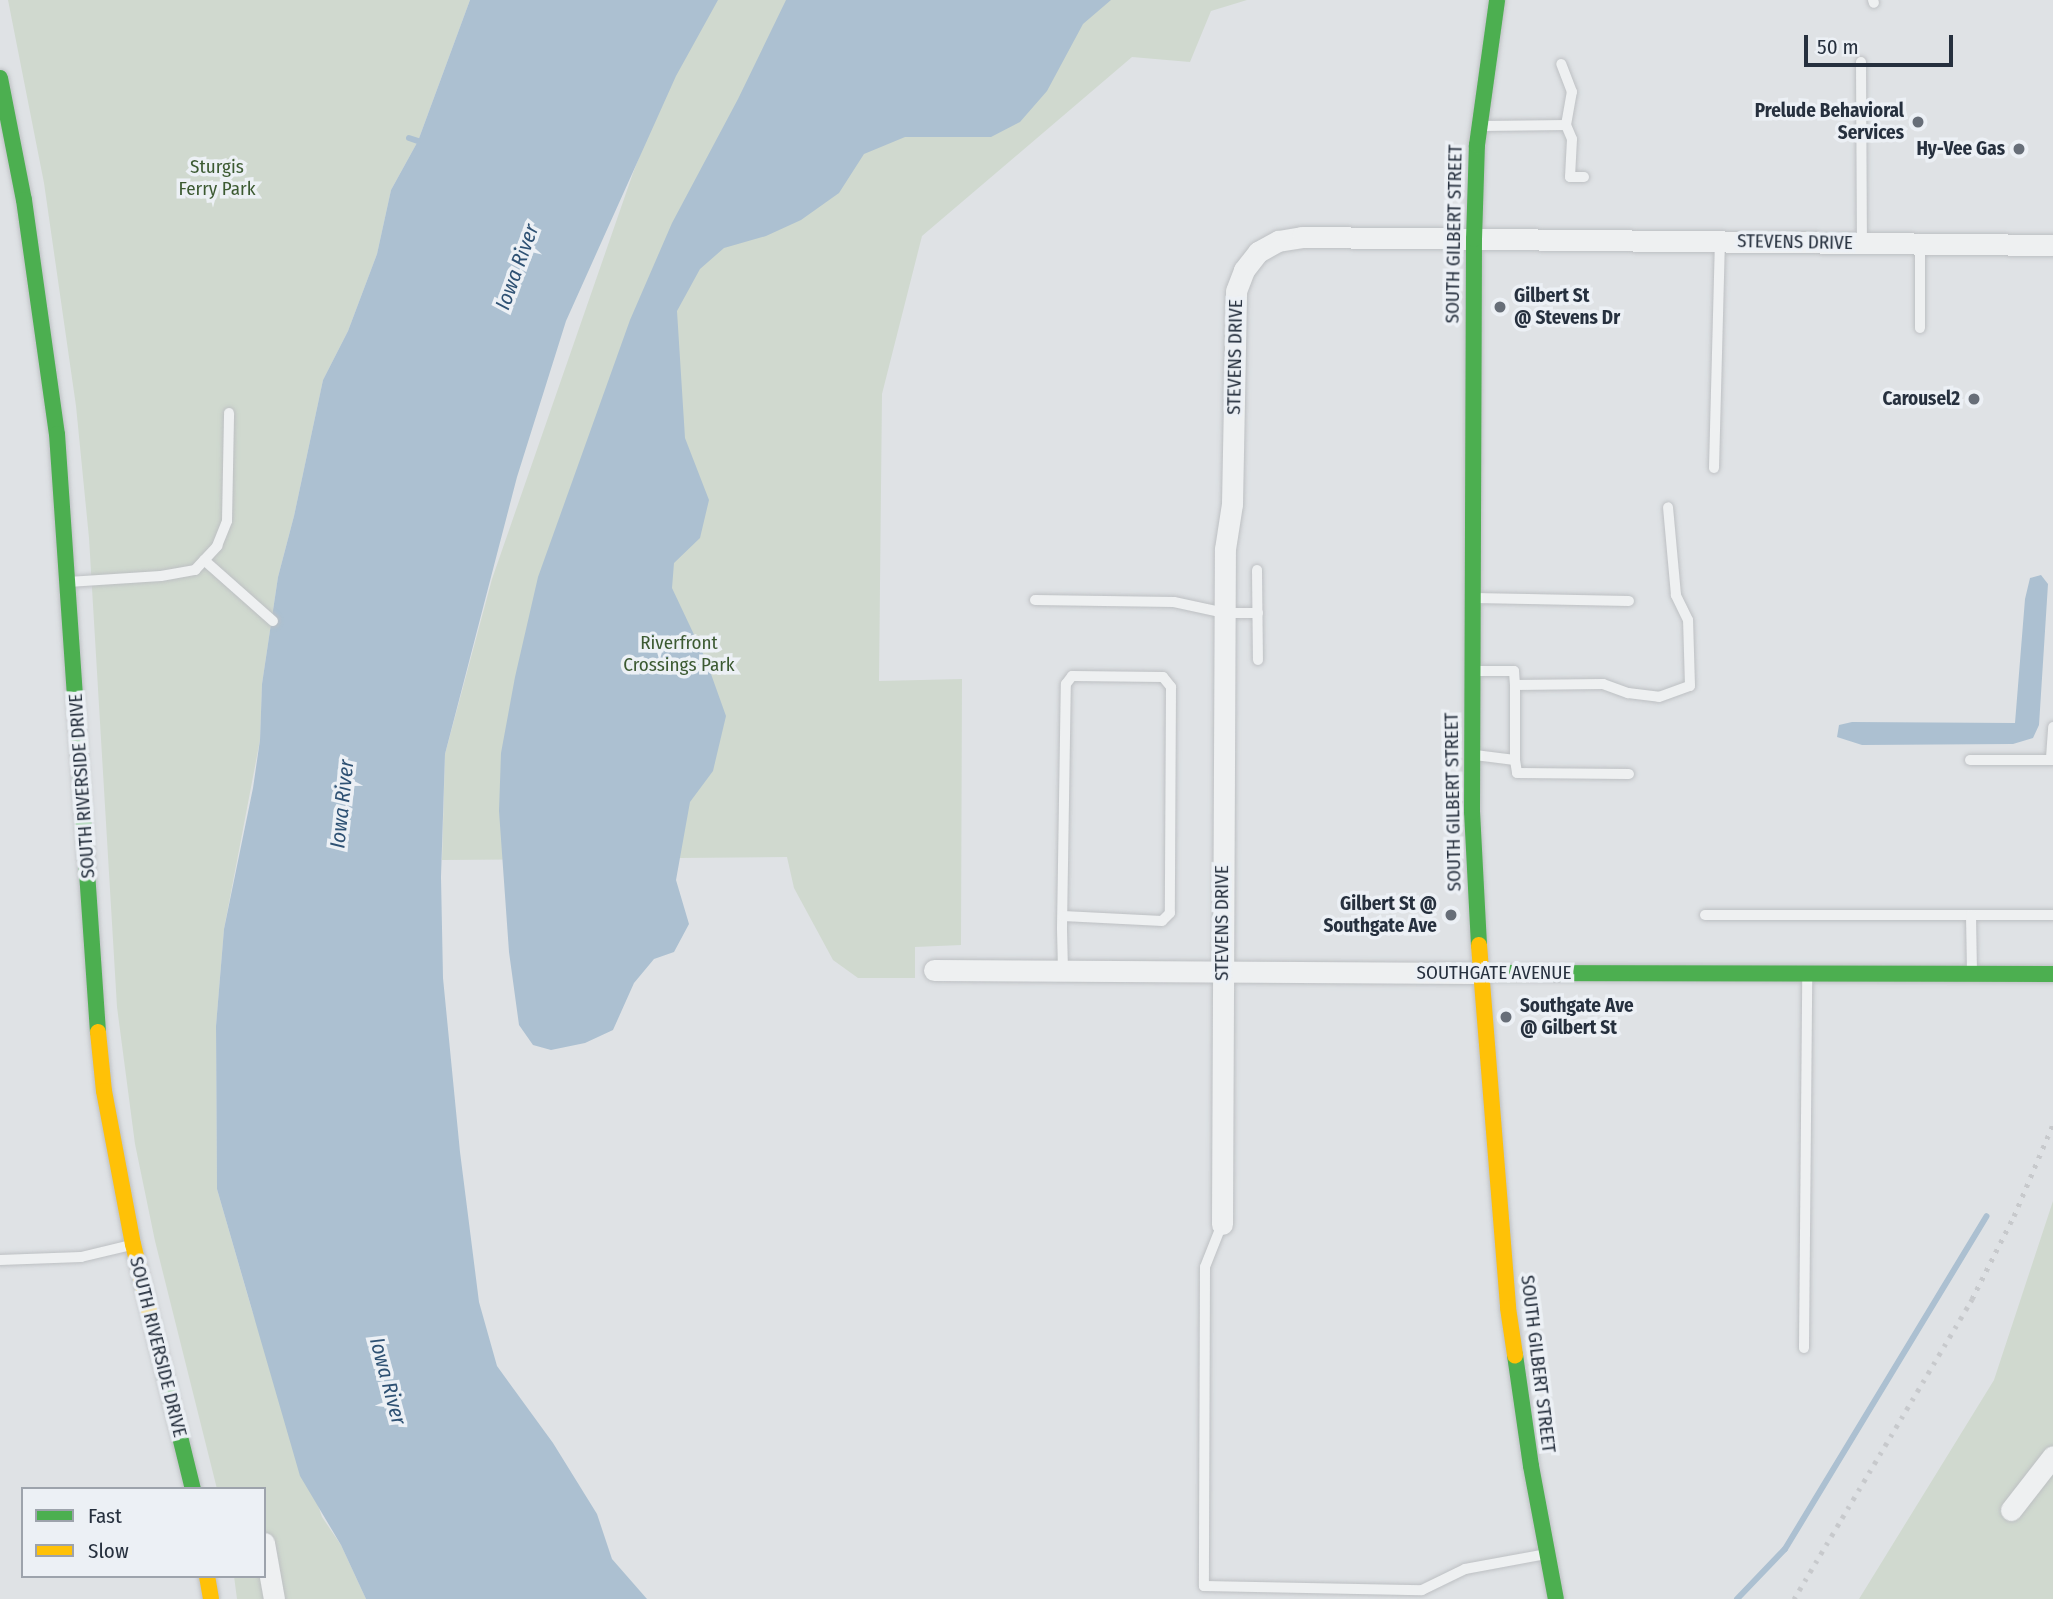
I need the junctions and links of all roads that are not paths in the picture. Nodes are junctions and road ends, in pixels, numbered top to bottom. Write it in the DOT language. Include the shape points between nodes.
graph roads {
  1 [pos="1497,0"];
  2 [pos="1861,62"];
  3 [pos="1561,64"];
  4 [pos="0,78"];
  5 [pos="1566,125"];
  6 [pos="1479,126"];
  7 [pos="1584,177"];
  8 [pos="1474,239"];
  9 [pos="1720,241"];
  10 [pos="1861,243"];
  11 [pos="1920,243"];
  12 [pos="2053,245"];
  13 [pos="1920,328"];
  14 [pos="229,413"];
  15 [pos="1714,468"];
  16 [pos="1668,507"];
  17 [pos="204,560"];
  18 [pos="1257,570"];
  19 [pos="68,582"];
  20 [pos="1472,597"];
  21 [pos="1035,600"];
  22 [pos="1629,601"];
  23 [pos="1224,613"];
  24 [pos="1258,613"];
  25 [pos="273,621"];
  26 [pos="1258,660"];
  27 [pos="1472,671"];
  28 [pos="1515,685"];
  29 [pos="2053,727"];
  30 [pos="1472,755"];
  31 [pos="2052,759"];
  32 [pos="1515,760"];
  33 [pos="1970,760"];
  34 [pos="1629,774"];
  35 [pos="1704,915"];
  36 [pos="1971,915"];
  37 [pos="2053,915"];
  38 [pos="1063,916"];
  39 [pos="934,970"];
  40 [pos="1063,970"];
  41 [pos="1221,970"];
  42 [pos="1479,973"];
  43 [pos="1807,974"];
  44 [pos="1972,974"];
  45 [pos="2053,974"];
  46 [pos="1222,1224"];
  47 [pos="133,1244"];
  48 [pos="0,1260"];
  49 [pos="1804,1348"];
  50 [pos="2053,1456"];
  51 [pos="193,1487"];
  52 [pos="2011,1510"];
  53 [pos="266,1554"];
  54 [pos="1548,1554"];
  55 [pos="207,1578"];
  56 [pos="211,1599"];
  57 [pos="274,1599"];
  58 [pos="1556,1599"];
  1 -- 6 [label="main road, SOUTH GILBERT STREET"];
  2 -- 10 [label="lane"];
  3 -- 5 [label="lane" via="1572,92"];
  4 -- 19 [label="main road, SOUTH RIVERSIDE DRIVE" via="43,326"];
  5 -- 6 [label="lane"];
  5 -- 7 [label="lane" via="1572,139 1570,177"];
  6 -- 8 [label="main road, SOUTH GILBERT STREET"];
  8 -- 9 [label="street, STEVENS DRIVE"];
  8 -- 20 [label="main road, SOUTH GILBERT STREET"];
  8 -- 23 [label="street, STEVENS DRIVE" via="1302,237 1258,252 1244,270 1236,292 1232,504 1225,549"];
  9 -- 10 [label="street, STEVENS DRIVE"];
  9 -- 15 [label="lane"];
  10 -- 11 [label="street, STEVENS DRIVE"];
  11 -- 12 [label="street, STEVENS DRIVE"];
  11 -- 13 [label="lane"];
  14 -- 17 [label="lane" via="227,521 217,546"];
  16 -- 28 [label="lane" via="1676,595 1688,620 1690,686 1659,697 1603,684"];
  17 -- 19 [label="lane" via="195,570 160,576"];
  17 -- 25 [label="lane"];
  18 -- 24 [label="lane"];
  19 -- 47 [label="main road, SOUTH RIVERSIDE DRIVE" via="96,1016 104,1091"];
  20 -- 22 [label="lane"];
  20 -- 27 [label="main road, SOUTH GILBERT STREET"];
  21 -- 23 [label="lane" via="1174,602"];
  23 -- 24 [label="lane"];
  23 -- 41 [label="street, STEVENS DRIVE"];
  24 -- 26 [label="lane"];
  27 -- 28 [label="lane" via="1514,671"];
  27 -- 30 [label="main road, SOUTH GILBERT STREET"];
  28 -- 32 [label="lane"];
  29 -- 31 [label="lane"];
  30 -- 32 [label="lane"];
  30 -- 42 [label="main road, SOUTH GILBERT STREET"];
  31 -- 33 [label="lane"];
  32 -- 34 [label="lane" via="1517,773"];
  35 -- 36 [label="lane"];
  36 -- 37 [label="lane"];
  36 -- 44 [label="lane"];
  38 -- 38 [label="lane" via="1066,684 1072,676 1163,677 1171,687 1170,913 1162,921"];
  38 -- 40 [label="lane"];
  39 -- 40 [label="street, SOUTHGATE AVENUE"];
  40 -- 41 [label="street, SOUTHGATE AVENUE"];
  41 -- 42 [label="street, SOUTHGATE AVENUE"];
  41 -- 46 [label="street, STEVENS DRIVE"];
  42 -- 43 [label="main road, SOUTHGATE AVENUE"];
  42 -- 54 [label="main road, SOUTH GILBERT STREET" via="1508,1308"];
  43 -- 44 [label="main road, SOUTHGATE AVENUE"];
  43 -- 49 [label="lane"];
  44 -- 45 [label="main road, SOUTHGATE AVENUE"];
  46 -- 54 [label="lane" via="1205,1267 1204,1586 1422,1590 1465,1569"];
  47 -- 48 [label="lane" via="81,1258"];
  47 -- 51 [label="main road, SOUTH RIVERSIDE DRIVE"];
  50 -- 52 [label="street"];
  53 -- 57 [label="street"];
  54 -- 58 [label="main road, SOUTH GILBERT STREET"];
  55 -- 56 [label="main road"];
}
